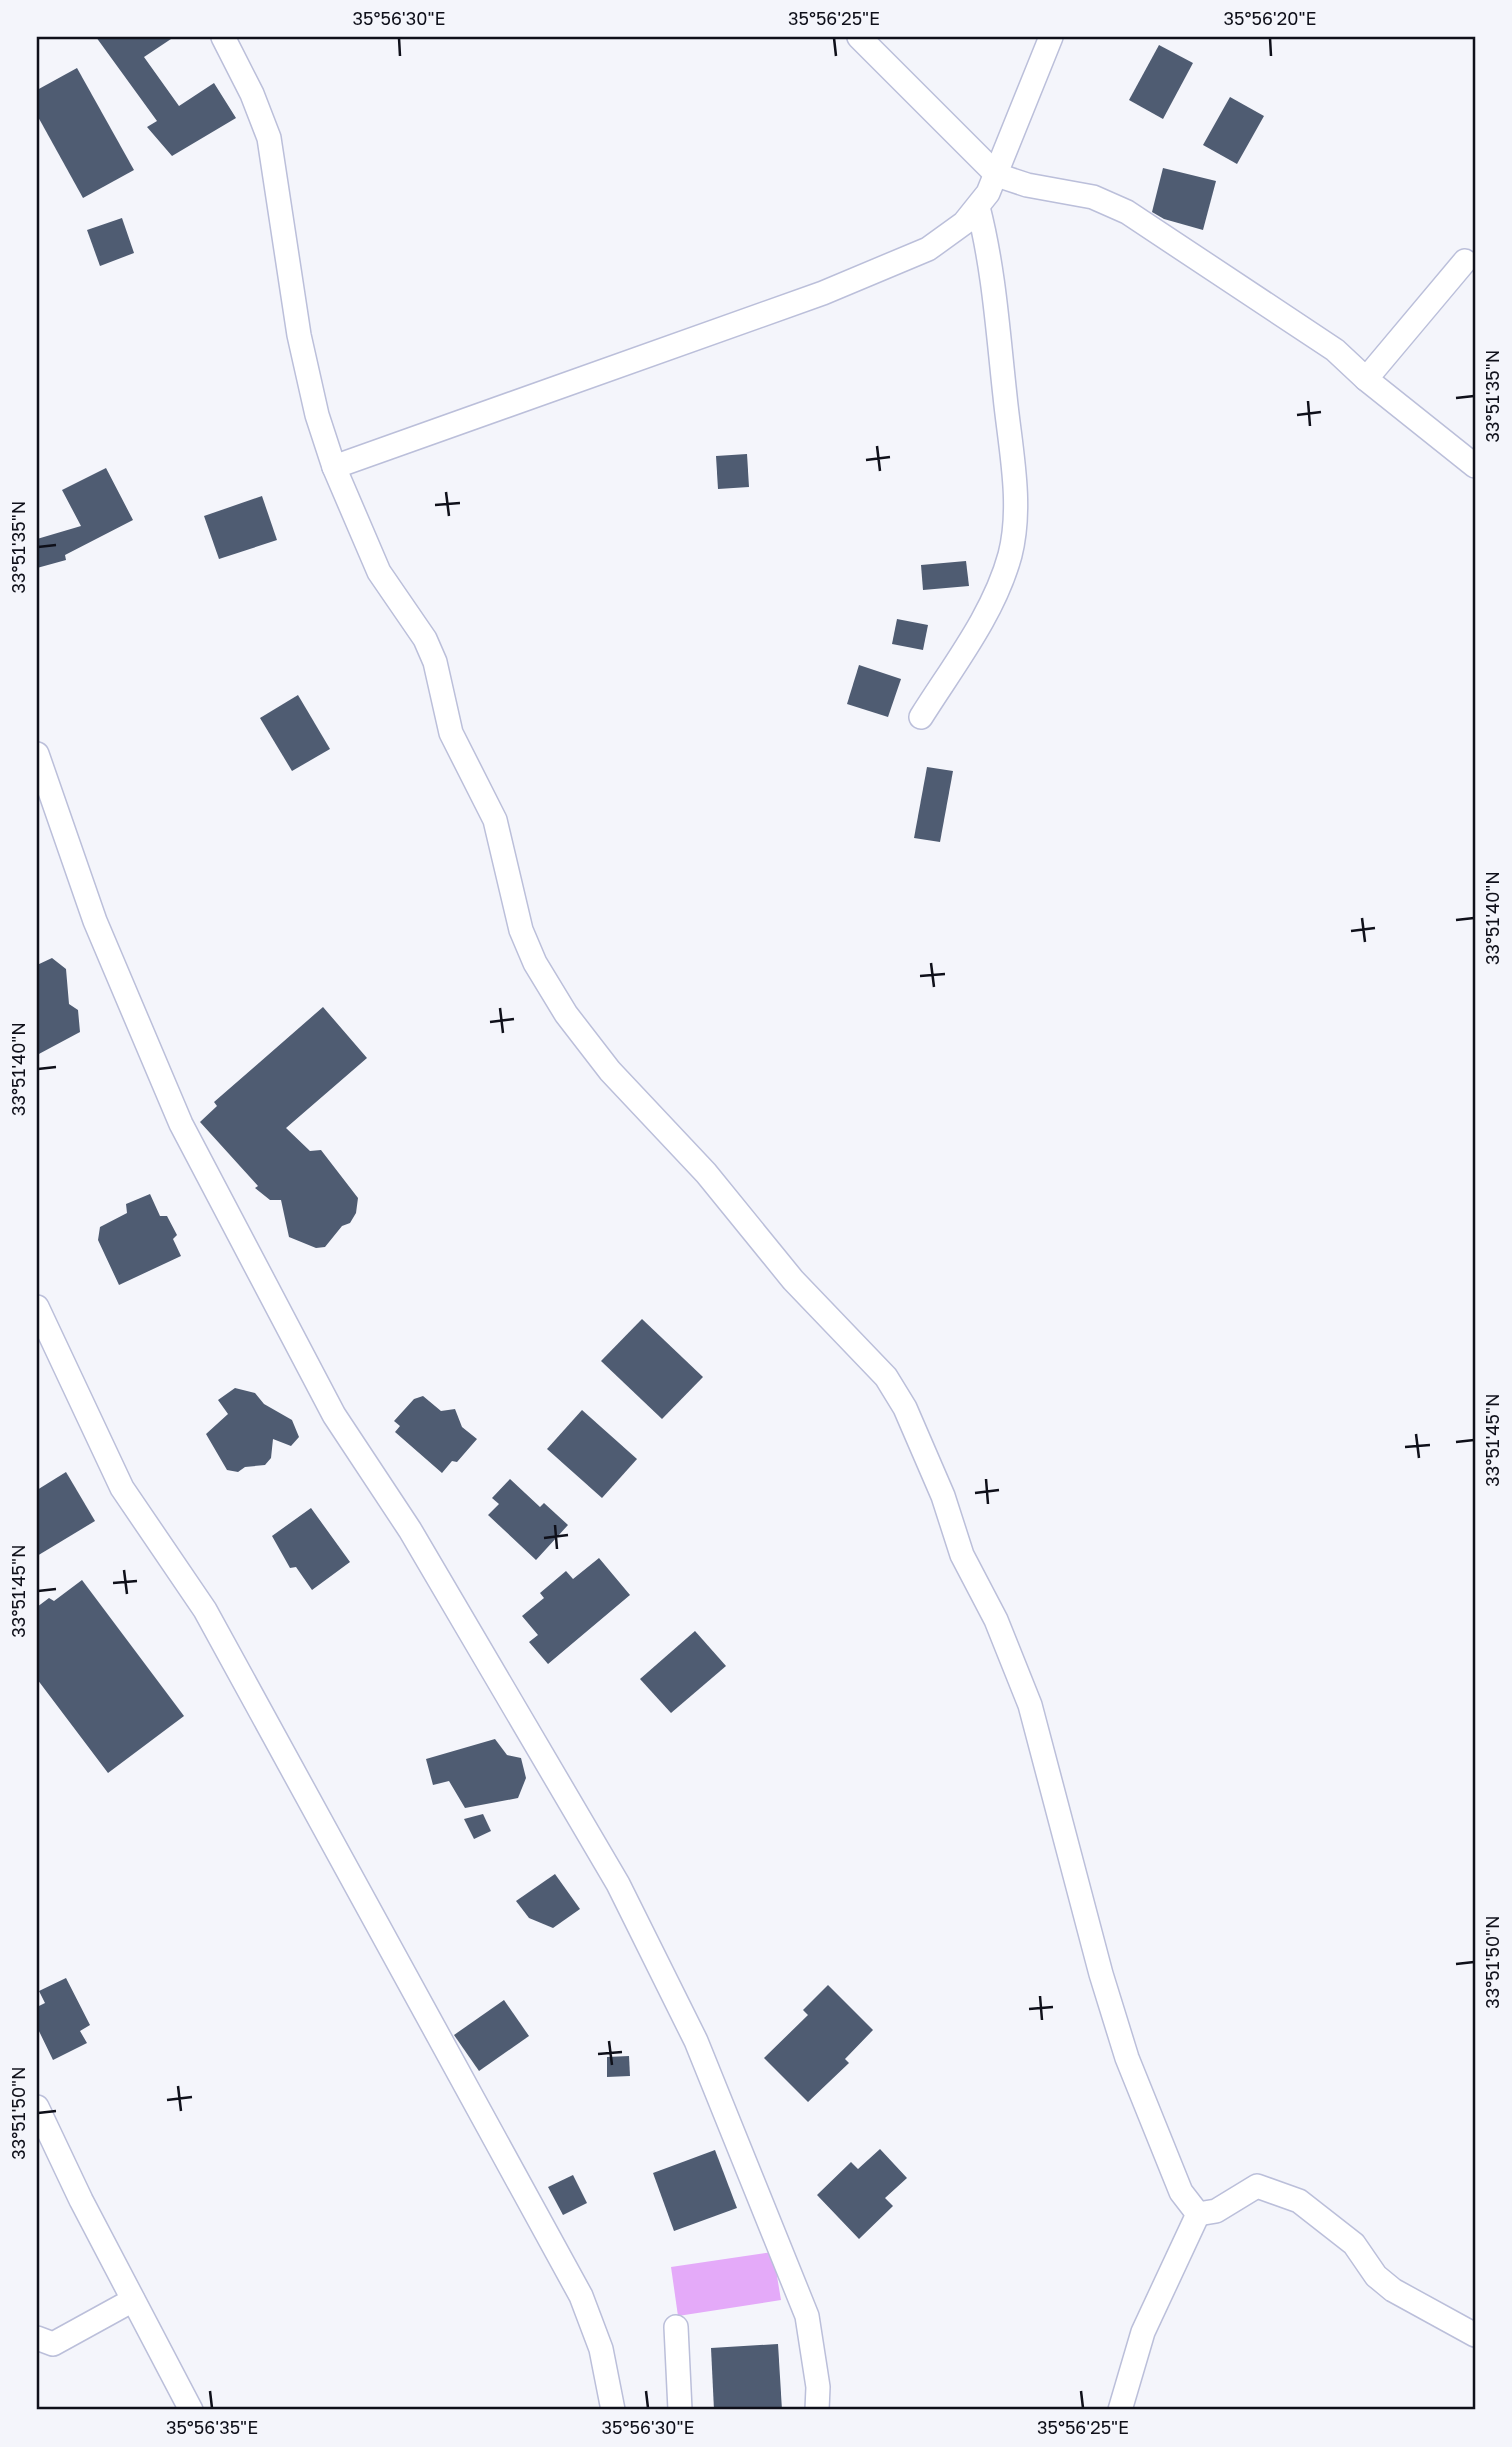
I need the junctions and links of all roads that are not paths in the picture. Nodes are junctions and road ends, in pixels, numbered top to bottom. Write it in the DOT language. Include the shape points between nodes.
graph roads {
  1 [pos="223,37"];
  2 [pos="859,37"];
  3 [pos="1051,37"];
  4 [pos="997,175"];
  5 [pos="978,207"];
  6 [pos="1465,261"];
  7 [pos="1366,379"];
  8 [pos="1475,466"];
  9 [pos="334,467"];
  10 [pos="921,717"];
  11 [pos="37,754"];
  12 [pos="37,1307"];
  13 [pos="37,2107"];
  14 [pos="1198,2214"];
  15 [pos="133,2300"];
  16 [pos="676,2327"];
  17 [pos="1475,2335"];
  18 [pos="37,2338"];
  19 [pos="191,2410"];
  20 [pos="613,2410"];
  21 [pos="680,2410"];
  22 [pos="817,2410"];
  23 [pos="1120,2410"];
  1 -- 9 [label="street" via="269,138 299,335"];
  2 -- 4 [label="street"];
  3 -- 4 [label="street"];
  4 -- 5 [label="street"];
  4 -- 7 [label="street" via="1093,197 1127,212 1335,351"];
  5 -- 9 [label="street" via="928,248 873,275"];
  5 -- 10 [label="street" via="990,256 1014,480 1014,522 1000,584"];
  6 -- 7 [label="street"];
  7 -- 8 [label="street"];
  9 -- 14 [label="street" via="379,572 425,639 435,662 451,733 495,820 521,930 551,992 610,1071 706,1173 793,1280 886,1377 914,1427 962,1555 996,1620 1030,1704 1126,2058 1181,2192"];
  11 -- 22 [label="street" via="95,921 181,1124 334,1415 410,1530 605,1861 696,2041 807,2316 818,2386"];
  12 -- 20 [label="street" via="122,1488 205,1610 581,2296 601,2349"];
  13 -- 15 [label="street"];
  14 -- 17 [label="street" via="1216,2211 1257,2186 1277,2192 1335,2227 1393,2290"];
  14 -- 23 [label="street" via="1143,2332"];
  15 -- 18 [label="street" via="53,2344"];
  15 -- 19 [label="street"];
  16 -- 21 [label="street"];
}
